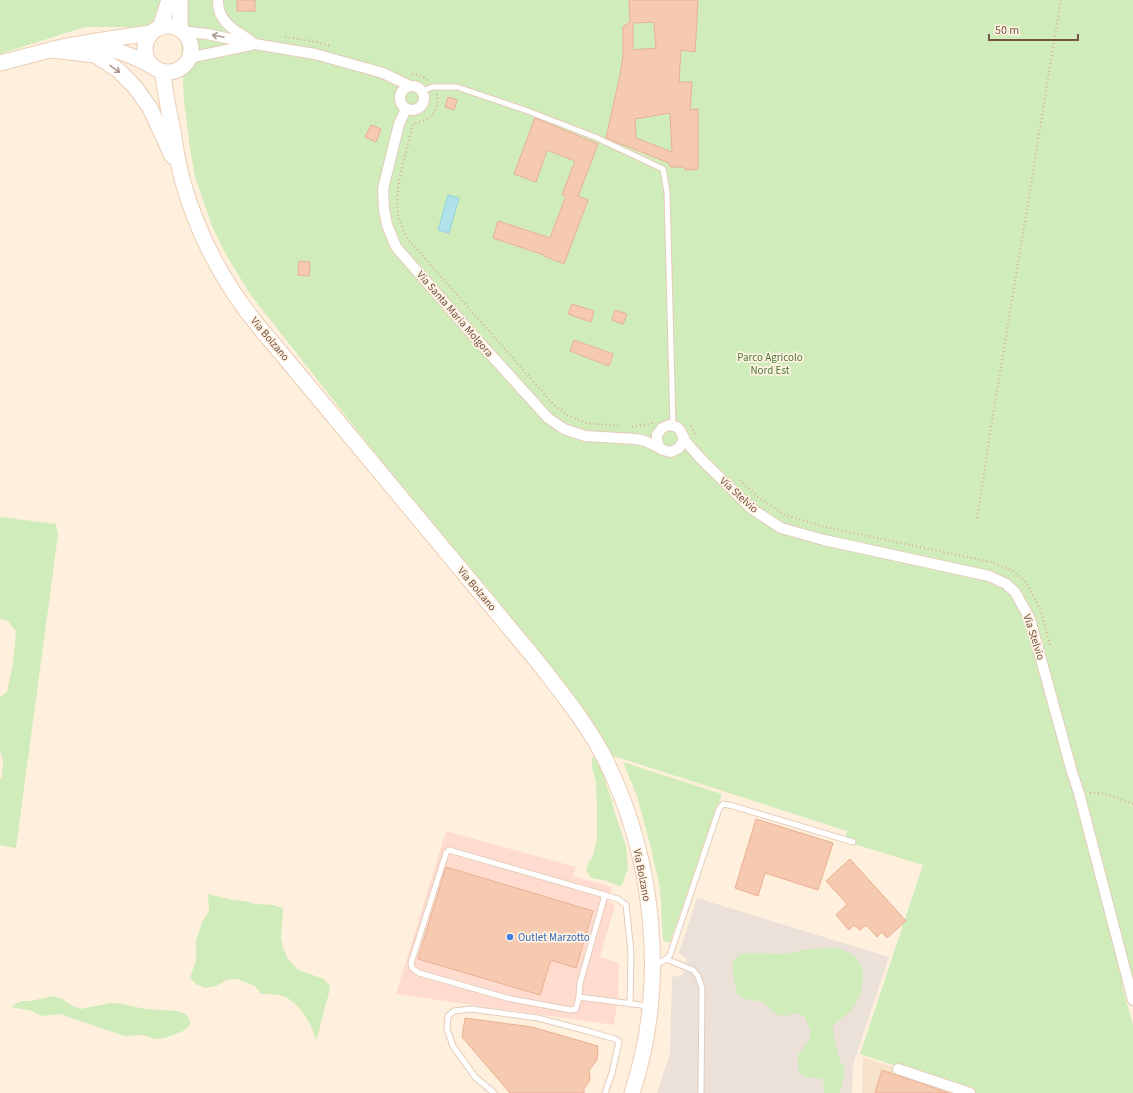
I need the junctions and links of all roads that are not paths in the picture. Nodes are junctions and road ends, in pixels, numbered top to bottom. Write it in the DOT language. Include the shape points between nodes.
graph roads {
  1 [pos="169,0"];
  2 [pos="180,0"];
  3 [pos="218,0"];
  4 [pos="156,30"];
  5 [pos="181,30"];
  6 [pos="254,44"];
  7 [pos="57,48"];
  8 [pos="0,63"];
  9 [pos="183,64"];
  10 [pos="157,68"];
  11 [pos="410,86"];
  12 [pos="421,91"];
  13 [pos="406,109"];
  14 [pos="173,132"];
  15 [pos="182,178"];
  16 [pos="673,422"];
  17 [pos="659,431"];
  18 [pos="683,437"];
  19 [pos="636,439"];
  20 [pos="660,448"];
  21 [pos="675,451"];
  22 [pos="701,459"];
  23 [pos="853,842"];
  24 [pos="605,895"];
  25 [pos="659,963"];
  26 [pos="579,997"];
  27 [pos="1133,1000"];
  28 [pos="630,1004"];
  29 [pos="651,1007"];
  30 [pos="898,1069"];
  31 [pos="494,1093"];
  32 [pos="605,1093"];
  33 [pos="632,1093"];
  34 [pos="701,1093"];
  35 [pos="970,1093"];
  1 -- 4 [label="street"];
  2 -- 5 [label="street"];
  3 -- 6 [label="street" via="218,11 222,18"];
  4 -- 5 [label="street" via="170,26"];
  4 -- 7 [label="street"];
  4 -- 10 [label="street" via="148,37 145,47 146,57"];
  6 -- 5 [label="street, one-way"];
  5 -- 9 [label="street" via="190,43 190,54"];
  6 -- 9 [label="street" via="193,57"];
  6 -- 11 [label="street" via="315,54 383,73"];
  7 -- 8 [label="street"];
  7 -- 10 [label="street" via="100,47 128,54"];
  7 -- 15 [label="street, one-way" via="95,55 118,70 136,88 150,108"];
  9 -- 10 [label="street" via="167,72"];
  9 -- 14 [label="street, Via Bolzano" via="174,83"];
  10 -- 14 [label="street, Via Bolzano" via="163,74"];
  11 -- 12 [label="street"];
  11 -- 13 [label="street" via="400,96 401,104"];
  12 -- 13 [label="street" via="424,99 421,106 414,110"];
  12 -- 16 [label="lane" via="433,86 457,88 596,137 663,169 667,192"];
  13 -- 19 [label="street, Via Santa Maria Molgora" via="399,124 383,188 387,224 396,247 548,418 564,429 585,436"];
  14 -- 15 [label="street, Via Bolzano"];
  15 -- 25 [label="street, Via Bolzano" via="192,212 206,244 242,305 537,661 574,709 599,749 614,780 636,841 649,907 652,940"];
  16 -- 17 [label="street"];
  16 -- 18 [label="street"];
  17 -- 19 [label="street"];
  17 -- 20 [label="street" via="657,439"];
  18 -- 21 [label="street" via="681,445"];
  18 -- 22 [label="street, Via Stelvio"];
  19 -- 20 [label="street"];
  20 -- 21 [label="street" via="667,452"];
  21 -- 22 [label="street, Via Stelvio"];
  22 -- 27 [label="street, Via Stelvio" via="752,508 781,528 824,540 989,576 1016,592 1030,619"];
  23 -- 25 [label="lane" via="723,804 719,809 670,955"];
  24 -- 26 [label="lane" via="580,983"];
  24 -- 26 [label="lane" via="449,850 411,963 412,968 419,973 507,998 571,1010 576,1009"];
  24 -- 28 [label="lane" via="626,905 631,952"];
  25 -- 29 [label="street, Via Bolzano"];
  25 -- 34 [label="lane" via="693,970 702,988"];
  26 -- 28 [label="lane"];
  28 -- 29 [label="lane"];
  29 -- 33 [label="street, Via Bolzano" via="639,1074"];
  30 -- 35 [label="street"];
  31 -- 32 [label="lane" via="475,1077 453,1046 447,1029 448,1016 454,1011 471,1009 538,1018 615,1039 619,1042"];
}
